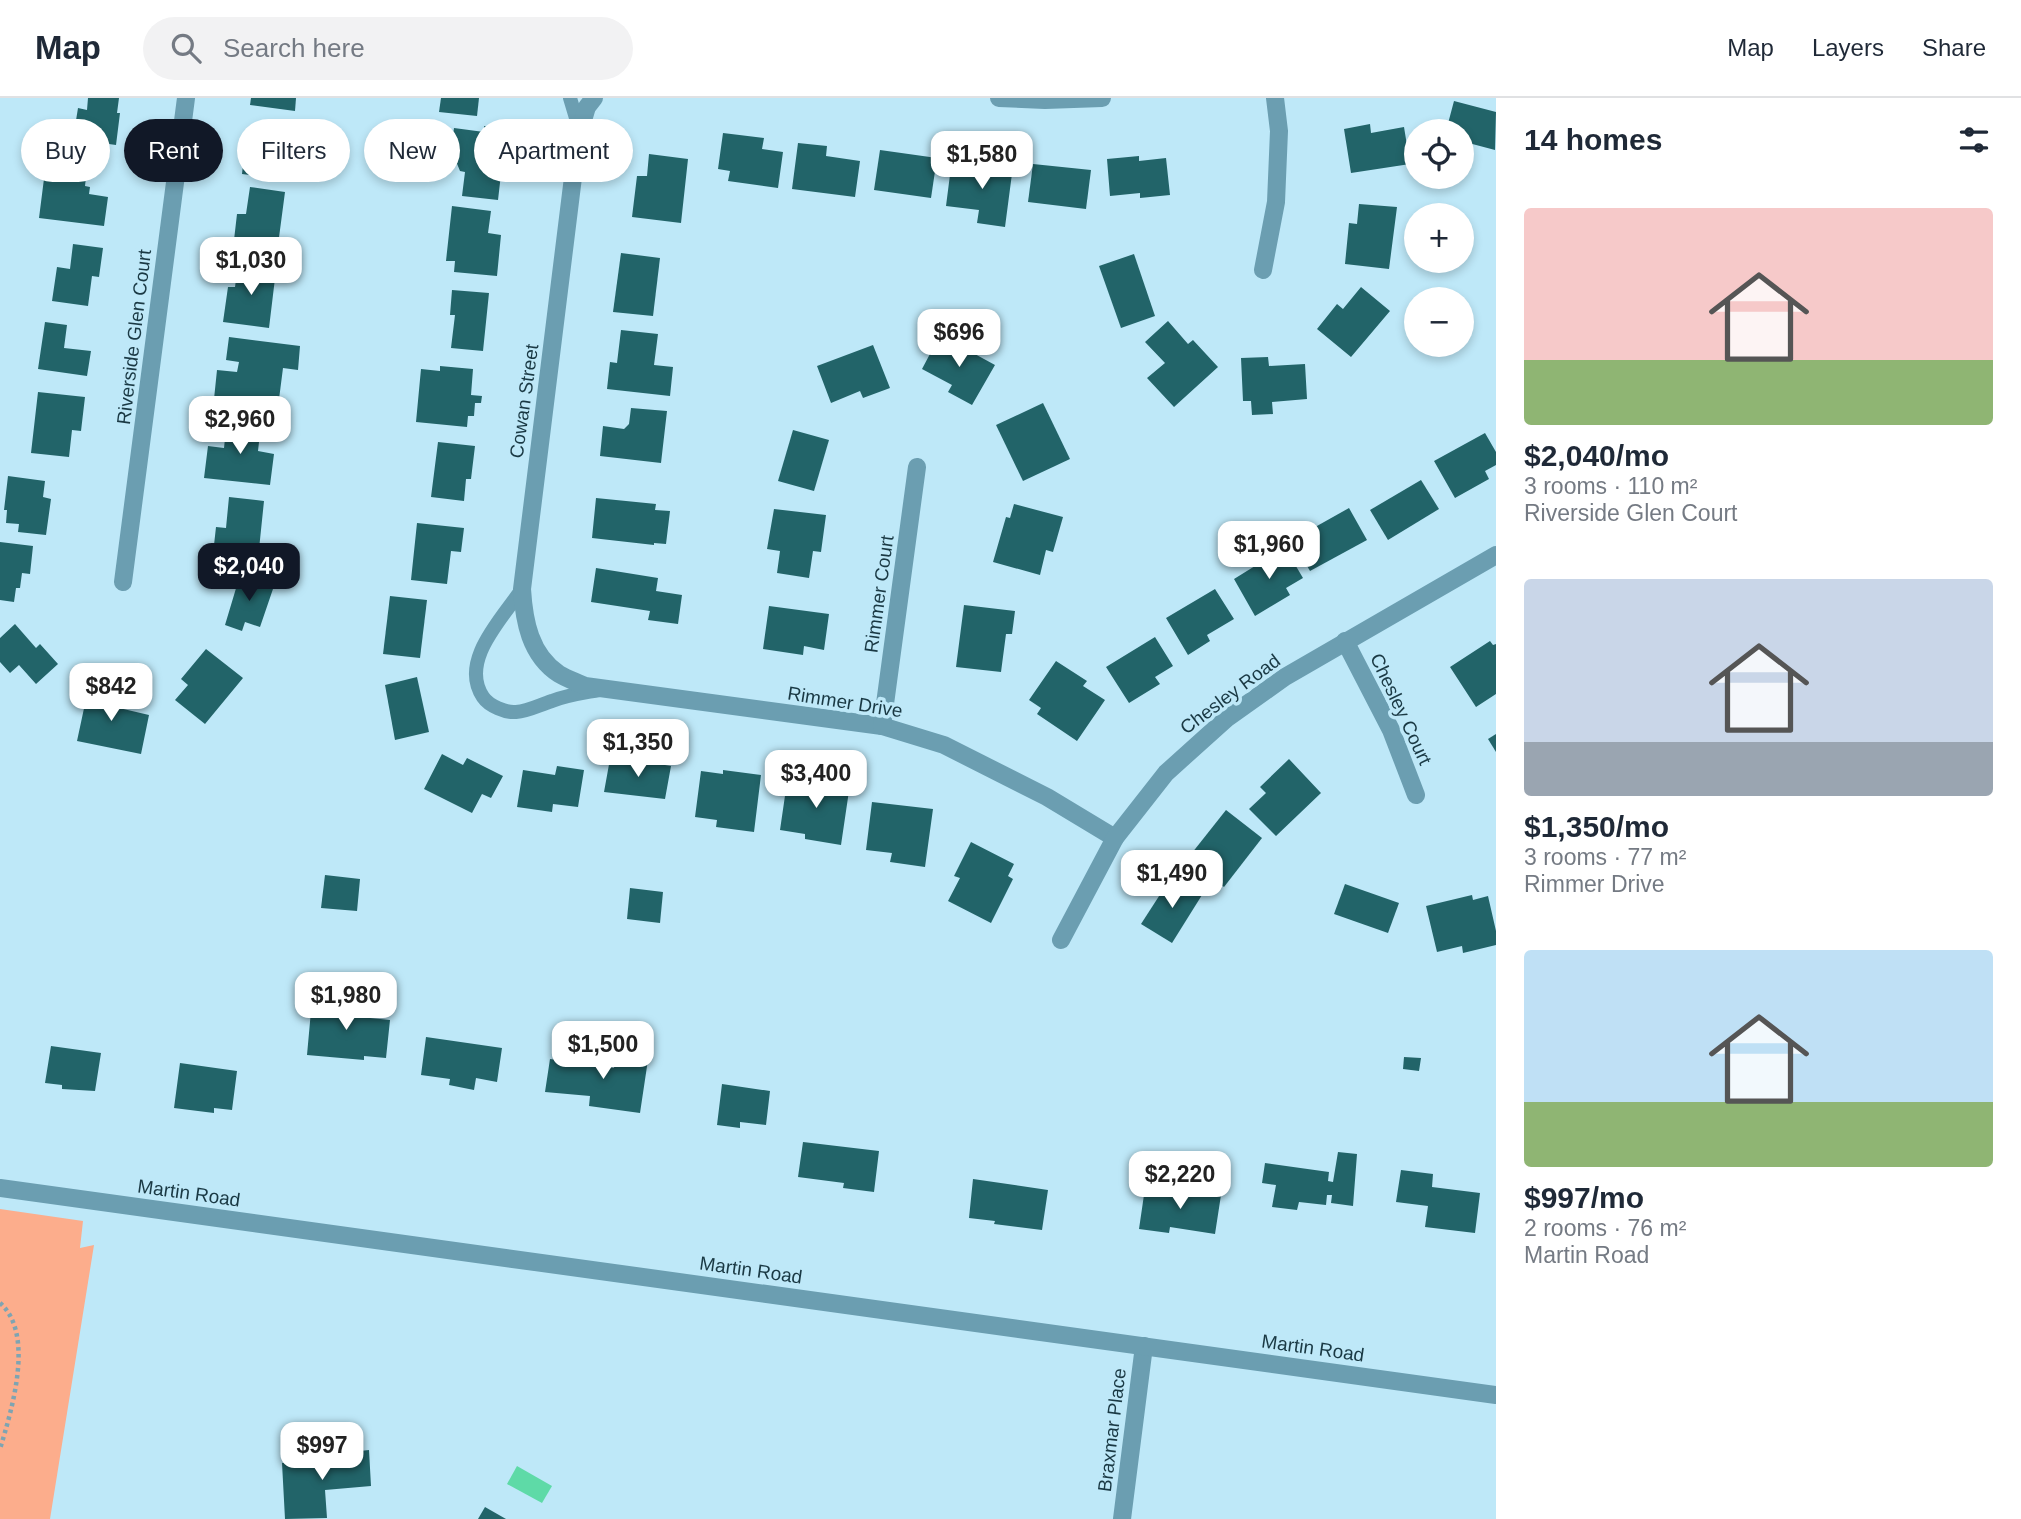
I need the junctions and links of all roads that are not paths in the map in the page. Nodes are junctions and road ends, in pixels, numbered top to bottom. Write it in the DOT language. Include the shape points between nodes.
graph roads {
  1 [pos="186,98"];
  2 [pos="570,98"];
  3 [pos="594,98"];
  4 [pos="999,98"];
  5 [pos="1102,98"];
  6 [pos="1275,98"];
  7 [pos="576,119"];
  8 [pos="583,119"];
  9 [pos="572,182"];
  10 [pos="1263,270"];
  11 [pos="917,467"];
  12 [pos="1496,555"];
  13 [pos="123,582"];
  14 [pos="522,589"];
  15 [pos="1345,640"];
  16 [pos="585,686"];
  17 [pos="604,689"];
  18 [pos="883,726"];
  19 [pos="1416,795"];
  20 [pos="1115,838"];
  21 [pos="1061,940"];
  22 [pos="0,1188"];
  23 [pos="1144,1346"];
  24 [pos="1496,1395"];
  25 [pos="1122,1519"];
  1 -- 13 [label="street, Riverside Glen Court"];
  2 -- 7 [label="lane"];
  3 -- 8 [label="street, Cowan Street"];
  4 -- 5 [label="street"];
  6 -- 10 [label="street" via="1279,131 1276,202"];
  9 -- 14 [label="street, Cowan Street"];
  11 -- 18 [label="street, Rimmer Court"];
  12 -- 15 [label="street, Chesley Road"];
  14 -- 16 [label="street, Cowan Street" via="524,622 537,652 558,674"];
  14 -- 17 [label="lane" via="481,648 476,684 486,701 513,713"];
  15 -- 19 [label="street, Chesley Court" via="1391,730"];
  15 -- 20 [label="street, Chesley Road" via="1226,719 1166,773"];
  16 -- 17 [label="street, Rimmer Drive"];
  17 -- 18 [label="street, Rimmer Drive"];
  18 -- 20 [label="street, Rimmer Drive" via="944,745 1047,797"];
  20 -- 21 [label="street, Chesley Road"];
  22 -- 23 [label="street, Martin Road"];
  23 -- 24 [label="street, Martin Road"];
  23 -- 25 [label="street, Braxmar Place"];
}
